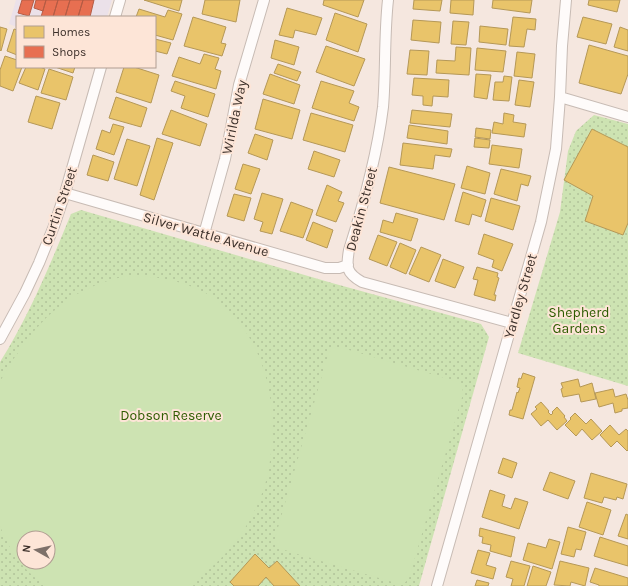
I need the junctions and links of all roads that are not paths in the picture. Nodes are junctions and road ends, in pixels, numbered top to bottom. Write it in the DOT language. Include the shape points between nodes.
graph roads {
  1 [pos="120,0"];
  2 [pos="264,0"];
  3 [pos="388,0"];
  4 [pos="566,0"];
  5 [pos="115,16"];
  6 [pos="101,68"];
  7 [pos="560,98"];
  8 [pos="628,117"];
  9 [pos="65,193"];
  10 [pos="204,234"];
  11 [pos="348,265"];
  12 [pos="512,323"];
  13 [pos="0,339"];
  14 [pos="437,586"];
  1 -- 5 [label="street"];
  2 -- 10 [label="street, Wirilda Way" via="239,85 225,159"];
  3 -- 11 [label="street, Deakin Street" via="380,127"];
  4 -- 7 [label="street, Yardley Street"];
  6 -- 9 [label="street, Curtin Street"];
  7 -- 8 [label="street"];
  7 -- 12 [label="street, Yardley Street" via="556,149 541,222"];
  9 -- 10 [label="street, Silver Wattle Avenue"];
  9 -- 13 [label="street, Curtin Street" via="39,263"];
  10 -- 11 [label="street, Silver Wattle Avenue" via="325,268"];
  11 -- 12 [label="street, Deakin Street" via="352,276 362,282"];
  12 -- 14 [label="street, Yardley Street"];
}
